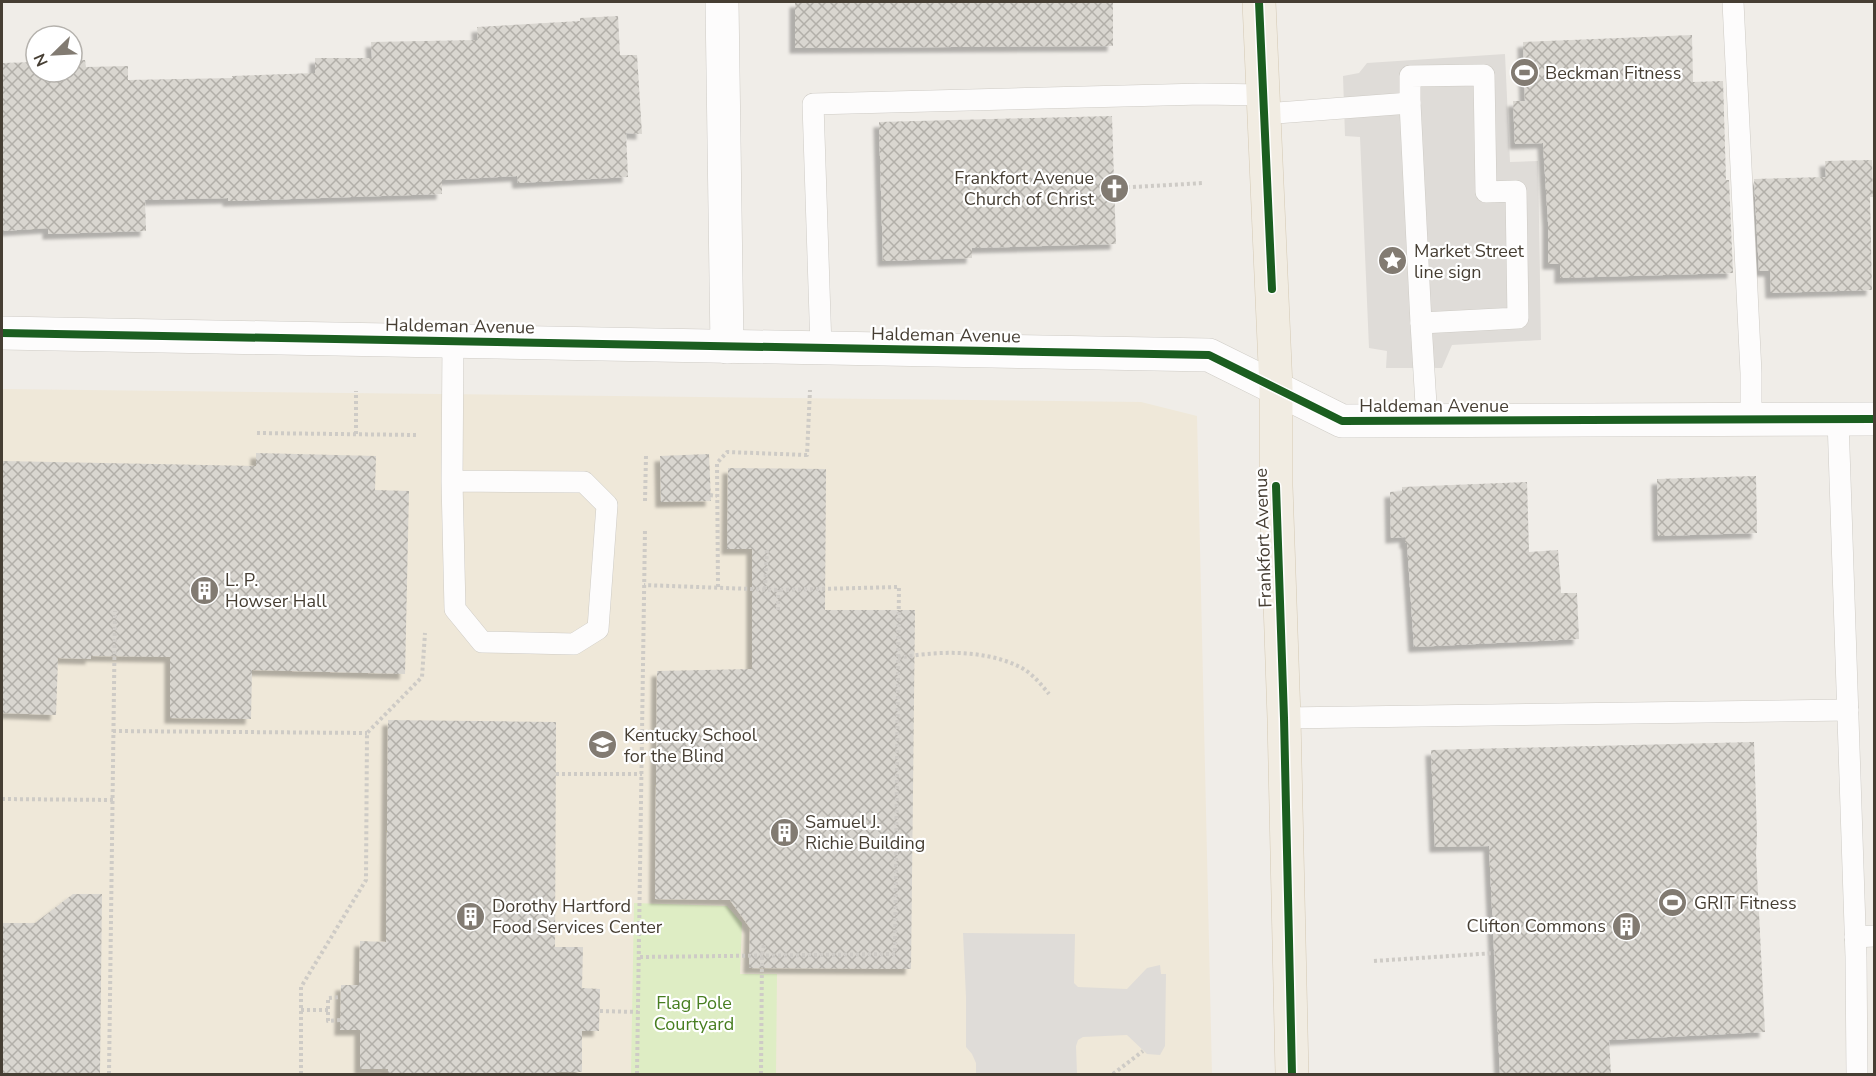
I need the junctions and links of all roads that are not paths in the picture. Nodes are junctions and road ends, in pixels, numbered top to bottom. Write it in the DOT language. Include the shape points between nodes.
graph roads {
  1 [pos="722,2"];
  2 [pos="1259,2"];
  3 [pos="1733,2"];
  4 [pos="1410,103"];
  5 [pos="1264,104"];
  6 [pos="1421,322"];
  7 [pos="2,333"];
  8 [pos="453,341"];
  9 [pos="727,347"];
  10 [pos="821,348"];
  11 [pos="1276,388"];
  12 [pos="1751,419"];
  13 [pos="1838,419"];
  14 [pos="1875,419"];
  15 [pos="1427,421"];
  16 [pos="452,482"];
  17 [pos="1848,710"];
  18 [pos="1284,718"];
  19 [pos="1865,937"];
  20 [pos="1292,1074"];
  21 [pos="1857,1074"];
  1 -- 9 [label="street"];
  2 -- 5 [label="main road, Frankfort Avenue"];
  3 -- 12 [label="lane"];
  4 -- 5 [label="lane"];
  4 -- 6 [label="lane"];
  4 -- 6 [label="lane" via="1410,76 1484,75 1486,192 1516,190 1518,318"];
  5 -- 10 [label="lane" via="1202,94 813,104"];
  5 -- 11 [label="main road, Frankfort Avenue"];
  6 -- 15 [label="lane"];
  7 -- 8 [label="street, Haldeman Avenue"];
  8 -- 9 [label="street, Haldeman Avenue"];
  8 -- 16 [label="lane"];
  9 -- 10 [label="street, Haldeman Avenue"];
  10 -- 11 [label="street, Haldeman Avenue" via="1209,355"];
  11 -- 15 [label="street, Haldeman Avenue" via="1342,421"];
  11 -- 18 [label="main road, Frankfort Avenue"];
  12 -- 13 [label="street, Haldeman Avenue"];
  12 -- 15 [label="street, Haldeman Avenue"];
  13 -- 14 [label="street, Haldeman Avenue"];
  13 -- 17 [label="lane"];
  16 -- 16 [label="lane" via="454,609 482,642 574,644 598,629 607,505 584,482"];
  17 -- 18 [label="lane"];
  17 -- 19 [label="lane"];
  18 -- 20 [label="main road, Frankfort Avenue"];
  19 -- 21 [label="lane"];
}
